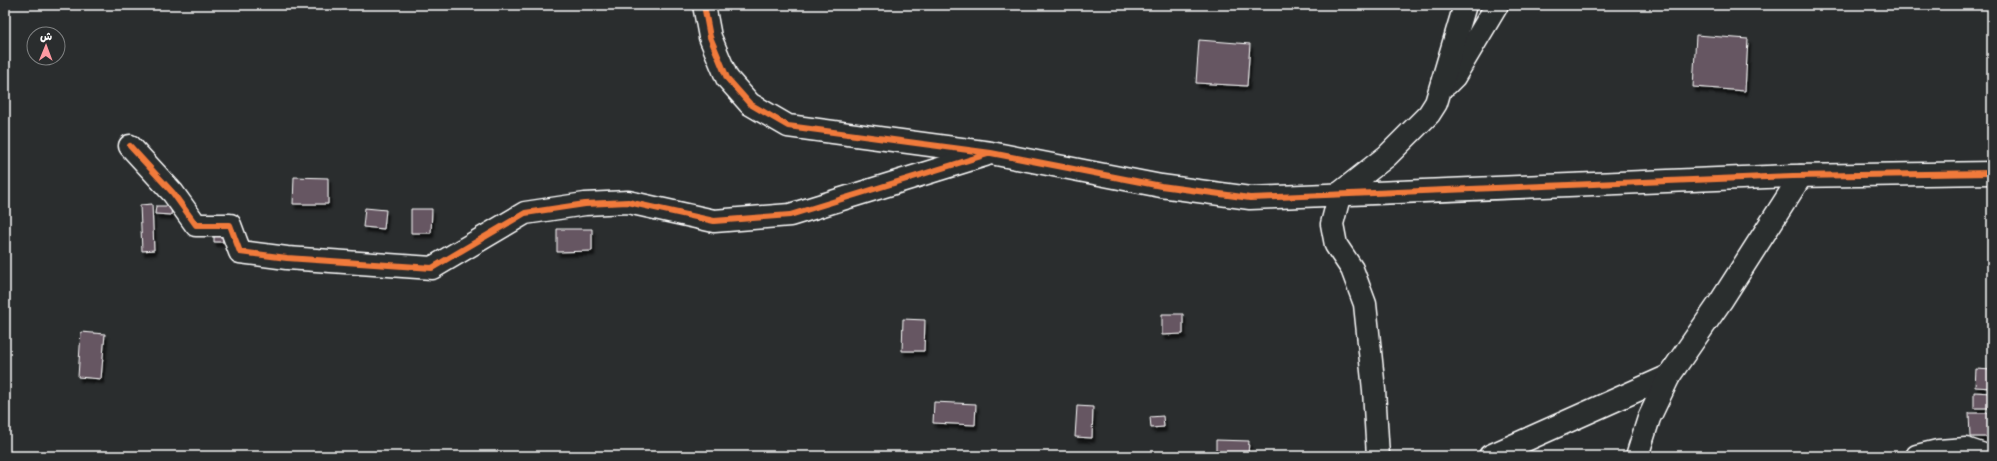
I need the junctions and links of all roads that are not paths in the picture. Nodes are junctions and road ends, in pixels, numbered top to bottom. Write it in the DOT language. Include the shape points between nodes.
graph roads {
  1 [pos="704,5"];
  2 [pos="1465,5"];
  3 [pos="1497,5"];
  4 [pos="1440,92"];
  5 [pos="130,146"];
  6 [pos="991,153"];
  7 [pos="1992,174"];
  8 [pos="1801,176"];
  9 [pos="1340,193"];
  10 [pos="1669,376"];
  11 [pos="1378,456"];
  12 [pos="1490,456"];
  13 [pos="1637,456"];
  14 [pos="1917,456"];
  15 [pos="1986,456"];
  1 -- 6 [label="street" via="710,37 726,78 750,104 788,126"];
  2 -- 4 [label="street"];
  3 -- 4 [label="street" via="1454,77"];
  4 -- 9 [label="street" via="1424,120 1387,156"];
  5 -- 6 [label="street" via="173,193 196,225 230,225 240,252 287,258 432,268 525,213 585,204 628,202 714,221 790,215"];
  6 -- 9 [label="street" via="1162,186 1250,198"];
  7 -- 8 [label="street"];
  8 -- 9 [label="street"];
  8 -- 10 [label="street" via="1721,301"];
  9 -- 11 [label="street" via="1332,224 1336,245 1352,269 1365,304"];
  10 -- 12 [label="street"];
  10 -- 13 [label="street" via="1649,418"];
  14 -- 15 [label="street" via="1966,448"];
}
